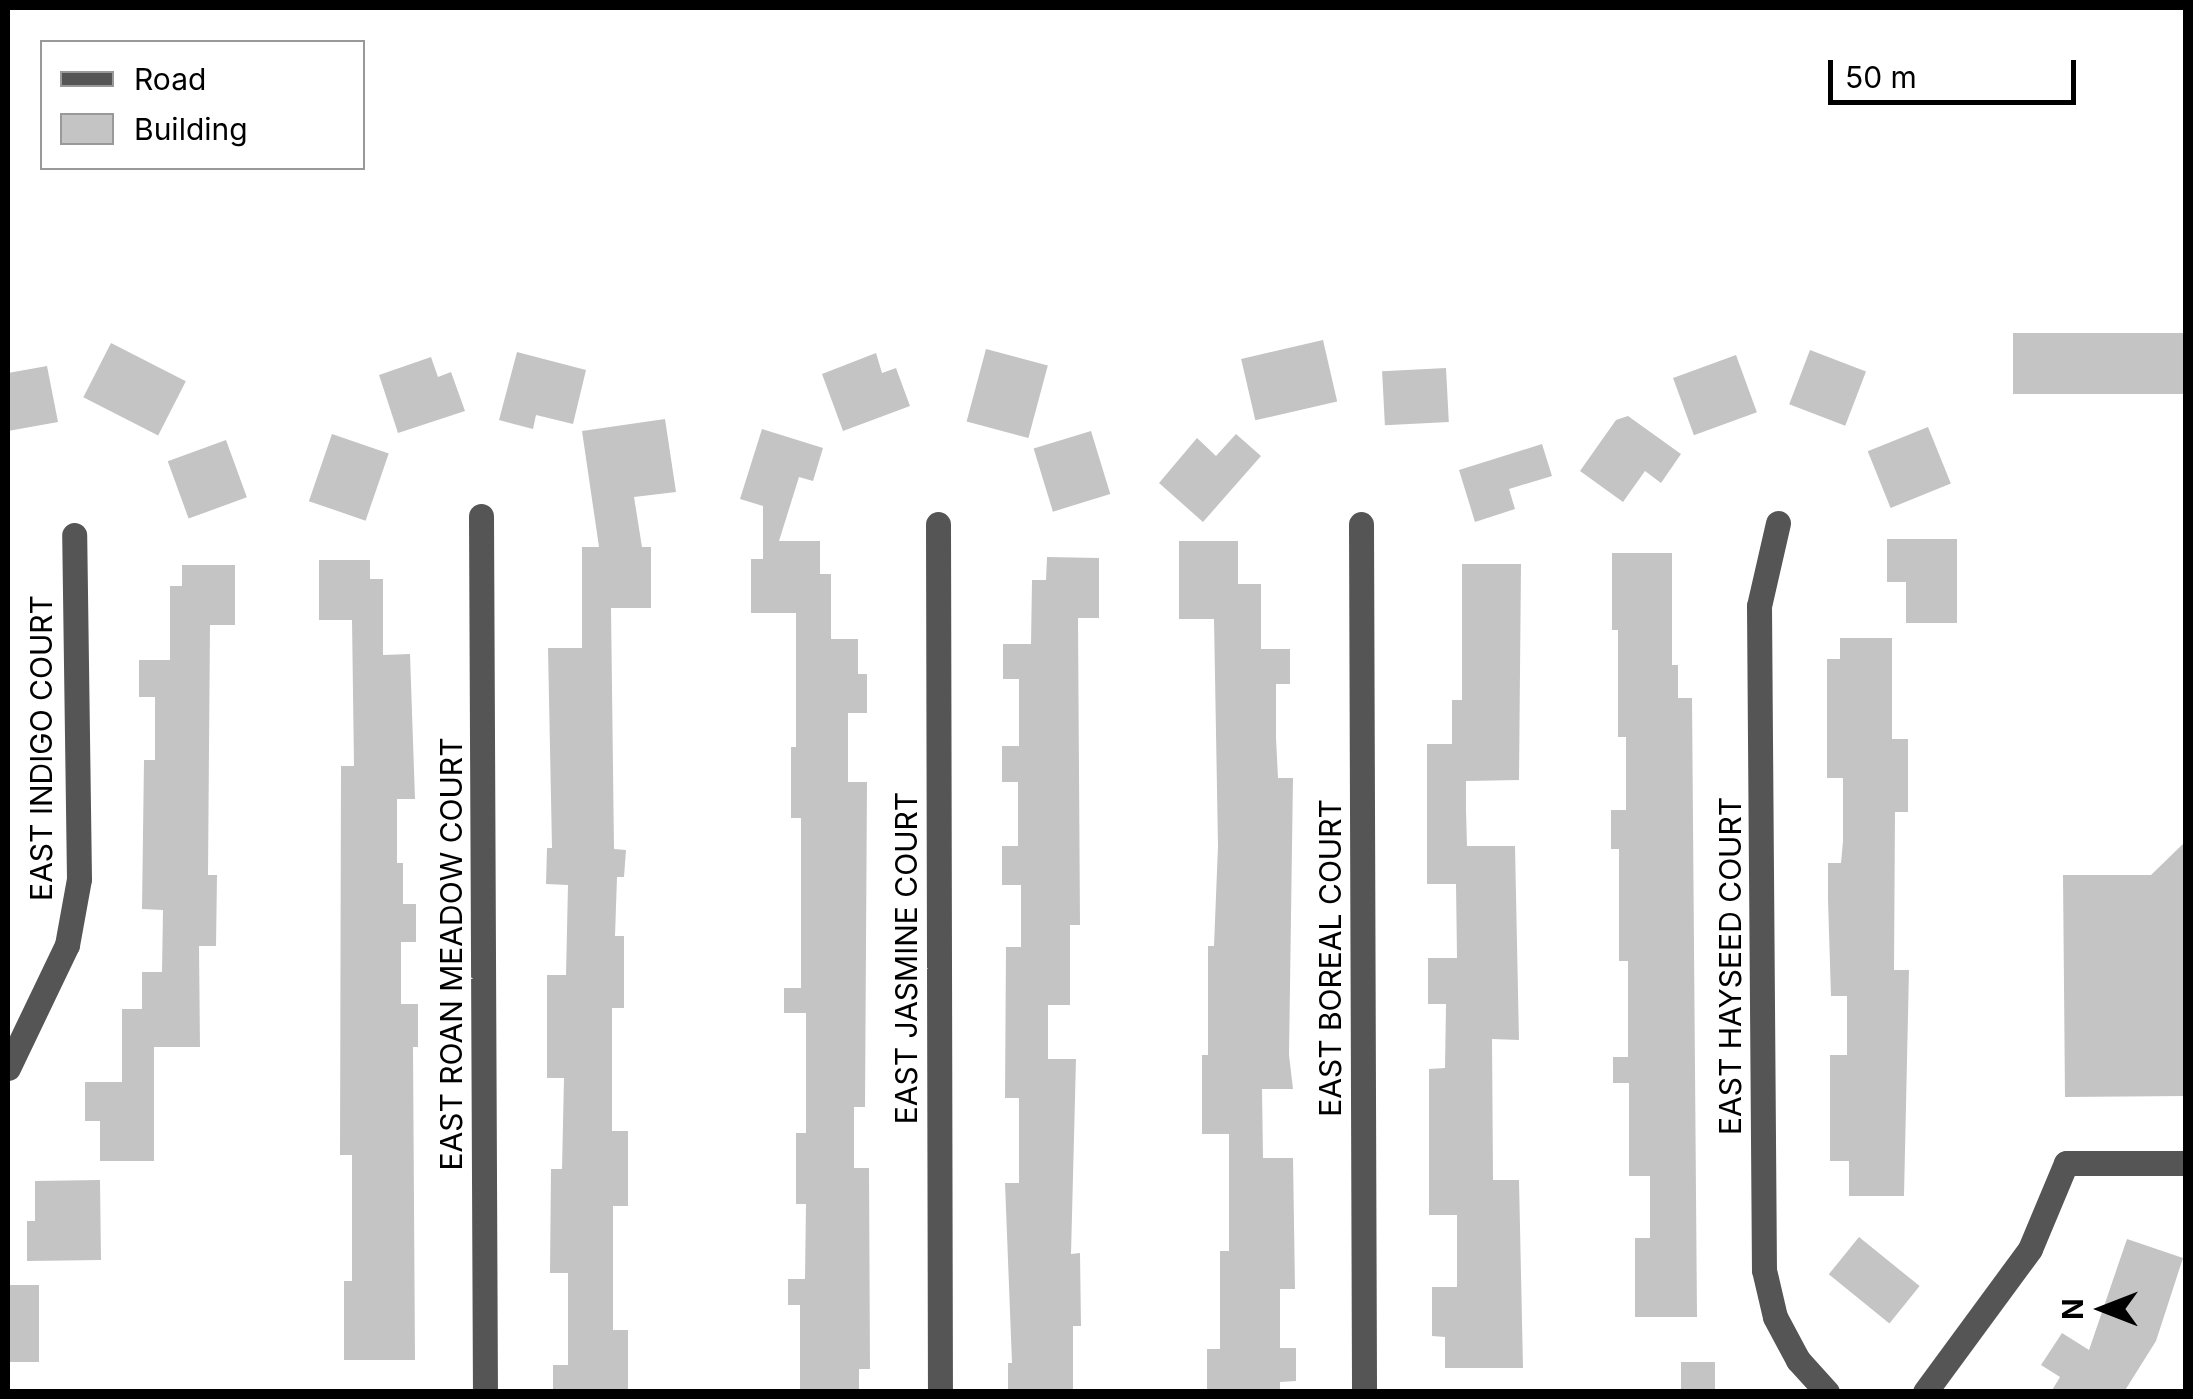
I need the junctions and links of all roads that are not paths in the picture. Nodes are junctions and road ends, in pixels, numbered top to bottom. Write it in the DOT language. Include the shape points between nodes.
graph roads {
  1 [pos="481,516"];
  2 [pos="1778,523"];
  3 [pos="938,524"];
  4 [pos="1362,524"];
  5 [pos="74,535"];
  6 [pos="8,1068"];
  7 [pos="2186,1163"];
  8 [pos="485,1392"];
  9 [pos="940,1392"];
  10 [pos="1364,1392"];
  11 [pos="1827,1392"];
  12 [pos="1925,1392"];
  1 -- 8 [label="street, EAST ROAN MEADOW COURT"];
  2 -- 11 [label="street, EAST HAYSEED COURT" via="1760,606 1764,1270 1775,1317 1798,1360"];
  3 -- 9 [label="street, EAST JASMINE COURT"];
  4 -- 10 [label="street, EAST BOREAL COURT"];
  5 -- 6 [label="street, EAST INDIGO COURT" via="79,880 67,945"];
  7 -- 12 [label="street" via="2066,1163 2030,1249"];
}
